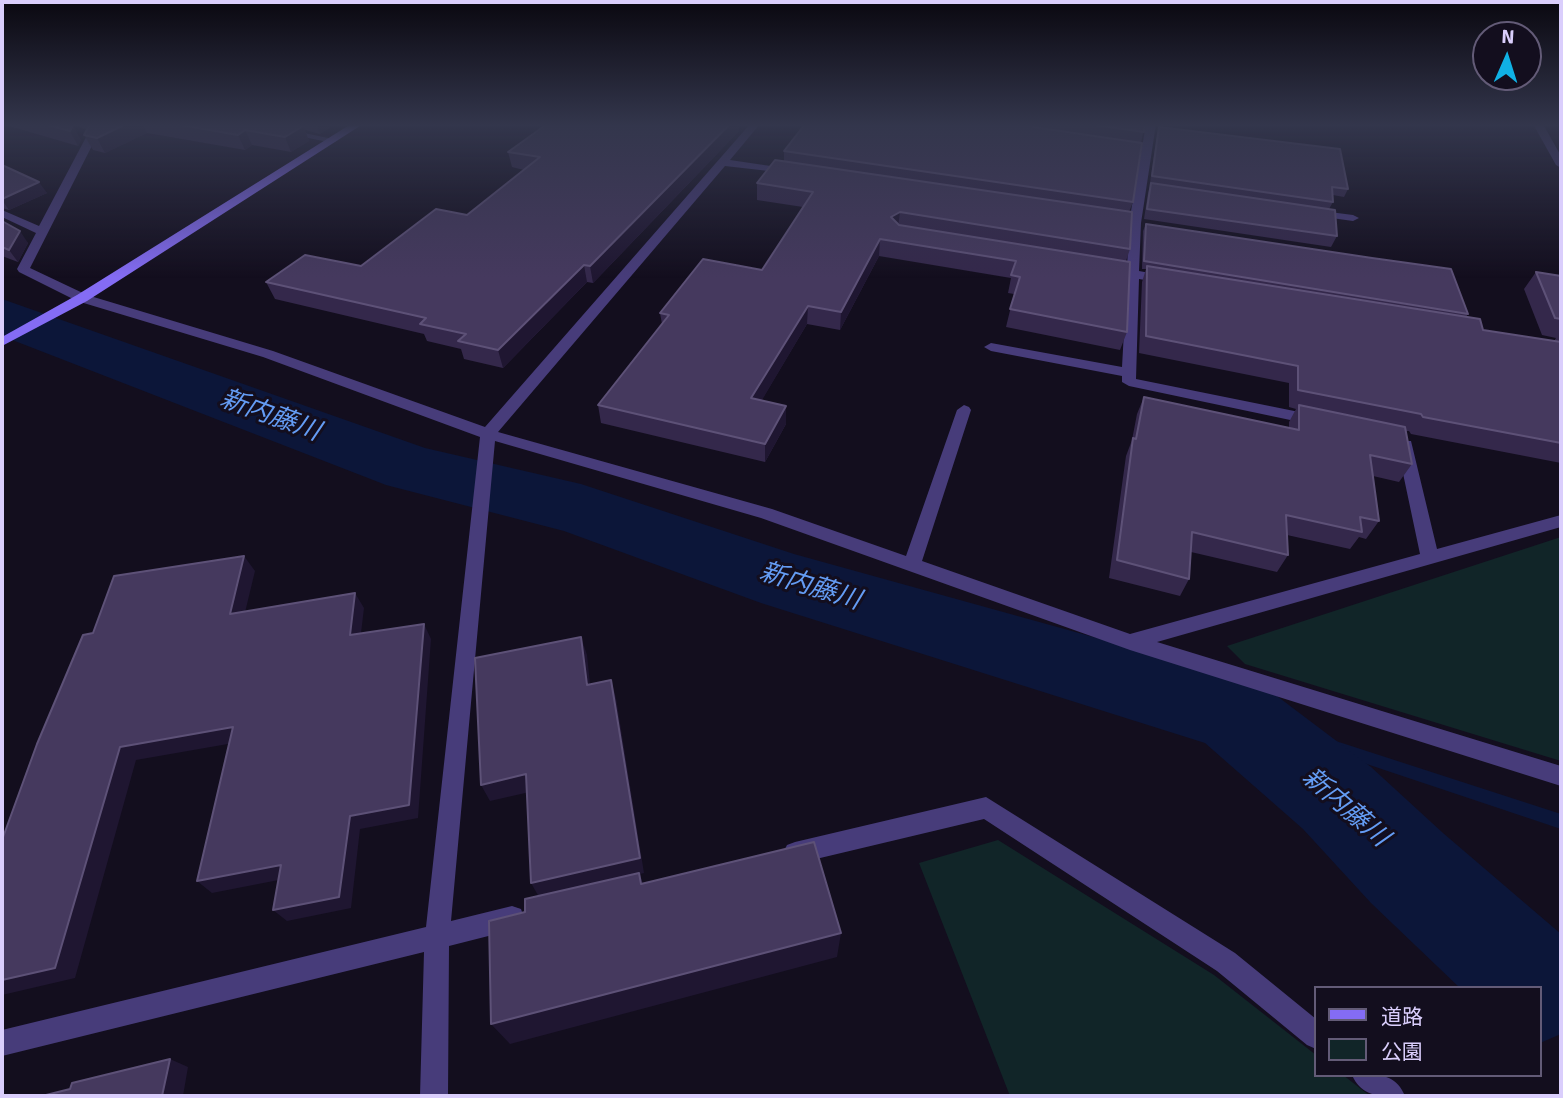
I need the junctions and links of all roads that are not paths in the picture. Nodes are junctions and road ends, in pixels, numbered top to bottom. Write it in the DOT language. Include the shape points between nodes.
graph roads {
  1 [pos="67,175"];
  2 [pos="277,175"];
  3 [pos="711,175"];
  4 [pos="1141,175"];
  5 [pos="1141,187"];
  6 [pos="1154,189"];
  7 [pos="1300,211"];
  8 [pos="2,213"];
  9 [pos="1353,219"];
  10 [pos="1121,221"];
  11 [pos="1135,223"];
  12 [pos="1149,226"];
  13 [pos="42,232"];
  14 [pos="1092,267"];
  15 [pos="1133,274"];
  16 [pos="1186,283"];
  17 [pos="82,298"];
  18 [pos="2,342"];
  19 [pos="991,347"];
  20 [pos="1129,373"];
  21 [pos="964,410"];
  22 [pos="1325,422"];
  23 [pos="488,434"];
  24 [pos="1390,436"];
  25 [pos="1561,522"];
  26 [pos="1430,558"];
  27 [pos="912,565"];
  28 [pos="1130,642"];
  29 [pos="1561,776"];
  30 [pos="772,858"];
  31 [pos="530,914"];
  32 [pos="437,935"];
  33 [pos="1314,1034"];
  34 [pos="2,1043"];
  35 [pos="1367,1077"];
  36 [pos="434,1096"];
  37 [pos="1391,1096"];
  1 -- 13 [label="street"];
  2 -- 17 [label="street"];
  3 -- 23 [label="street"];
  4 -- 5 [label="street"];
  5 -- 6 [label="street"];
  5 -- 11 [label="street"];
  7 -- 9 [label="street"];
  8 -- 13 [label="street"];
  10 -- 11 [label="street"];
  11 -- 12 [label="street"];
  11 -- 15 [label="street"];
  13 -- 17 [label="street" via="23,269"];
  14 -- 15 [label="street"];
  15 -- 16 [label="street"];
  15 -- 20 [label="street"];
  17 -- 18 [label="street"];
  17 -- 23 [label="street" via="268,354"];
  19 -- 20 [label="street"];
  20 -- 22 [label="street" via="1129,382"];
  21 -- 27 [label="street"];
  23 -- 27 [label="street" via="766,513"];
  23 -- 32 [label="street"];
  24 -- 26 [label="street" via="1403,438"];
  25 -- 26 [label="street"];
  26 -- 28 [label="street"];
  27 -- 28 [label="street"];
  28 -- 29 [label="street"];
  30 -- 33 [label="street" via="986,808 1226,962"];
  31 -- 32 [label="street"];
  32 -- 34 [label="street"];
  32 -- 36 [label="street"];
  35 -- 37 [label="street"];
}
